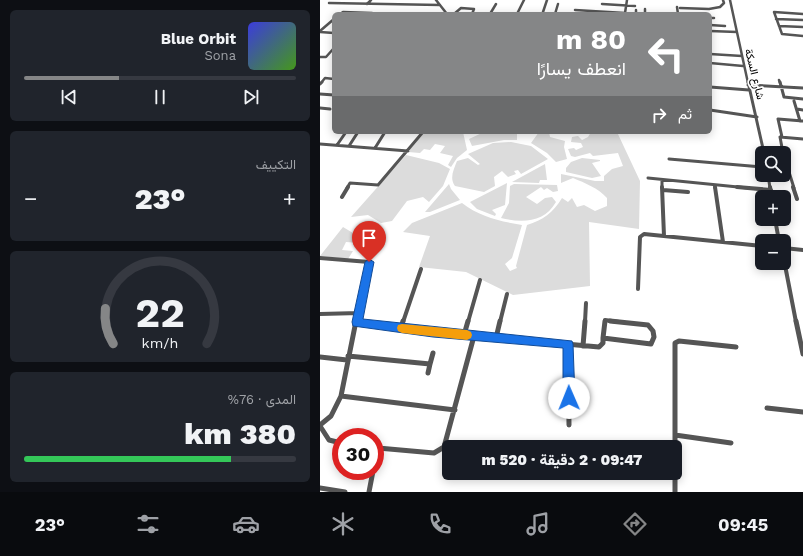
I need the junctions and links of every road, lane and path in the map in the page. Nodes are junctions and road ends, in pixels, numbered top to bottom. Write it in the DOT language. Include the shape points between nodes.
graph roads {
  1 [pos="372,0"];
  2 [pos="436,0"];
  3 [pos="524,0"];
  4 [pos="547,0"];
  5 [pos="627,0"];
  6 [pos="723,0"];
  7 [pos="730,0"];
  8 [pos="329,2"];
  9 [pos="367,4"];
  10 [pos="496,4"];
  11 [pos="558,4"];
  12 [pos="602,4"];
  13 [pos="440,5"];
  14 [pos="626,6"];
  15 [pos="635,6"];
  16 [pos="677,7"];
  17 [pos="680,8"];
  18 [pos="645,9"];
  19 [pos="575,10"];
  20 [pos="445,12"];
  21 [pos="456,12"];
  22 [pos="473,12"];
  23 [pos="491,12"];
  24 [pos="518,12"];
  25 [pos="543,12"];
  26 [pos="556,12"];
  27 [pos="601,12"];
  28 [pos="626,12"];
  29 [pos="646,12"];
  30 [pos="678,12"];
  31 [pos="803,14"];
  32 [pos="776,18"];
  33 [pos="803,20"];
  34 [pos="332,21"];
  35 [pos="712,25"];
  36 [pos="725,26"];
  37 [pos="779,26"];
  38 [pos="803,27"];
  39 [pos="712,31"];
  40 [pos="320,32"];
  41 [pos="737,32"];
  42 [pos="332,33"];
  43 [pos="803,36"];
  44 [pos="332,50"];
  45 [pos="712,54"];
  46 [pos="742,56"];
  47 [pos="320,57"];
  48 [pos="712,63"];
  49 [pos="743,66"];
  50 [pos="332,79"];
  51 [pos="779,80"];
  52 [pos="320,84"];
  53 [pos="749,85"];
  54 [pos="712,87"];
  55 [pos="781,87"];
  56 [pos="803,88"];
  57 [pos="749,90"];
  58 [pos="320,94"];
  59 [pos="332,95"];
  60 [pos="803,99"];
  61 [pos="794,101"];
  62 [pos="320,108"];
  63 [pos="330,109"];
  64 [pos="797,109"];
  65 [pos="712,110"];
  66 [pos="803,110"];
  67 [pos="757,117"];
  68 [pos="801,121"];
  69 [pos="344,134"];
  70 [pos="357,134"];
  71 [pos="384,134"];
  72 [pos="421,134"];
  73 [pos="782,137"];
  74 [pos="803,139"];
  75 [pos="320,144"];
  76 [pos="336,145"];
  77 [pos="349,146"];
  78 [pos="763,146"];
  79 [pos="781,146"];
  80 [pos="375,148"];
  81 [pos="408,151"];
  82 [pos="669,159"];
  83 [pos="755,166"];
  84 [pos="648,178"];
  85 [pos="791,179"];
  86 [pos="662,180"];
  87 [pos="769,182"];
  88 [pos="715,184"];
  89 [pos="663,190"];
  90 [pos="771,190"];
  91 [pos="688,192"];
  92 [pos="342,197"];
  93 [pos="797,199"];
  94 [pos="664,236"];
  95 [pos="723,242"];
  96 [pos="755,245"];
  97 [pos="791,249"];
  98 [pos="803,250"];
  99 [pos="320,258"];
  100 [pos="421,269"];
  101 [pos="786,270"];
  102 [pos="480,280"];
  103 [pos="638,289"];
  104 [pos="507,294"];
  105 [pos="586,303"];
  106 [pos="359,313"];
  107 [pos="320,314"];
  108 [pos="357,322"];
  109 [pos="401,328"];
  110 [pos="464,335"];
  111 [pos="474,336"];
  112 [pos="496,338"];
  113 [pos="603,338"];
  114 [pos="568,344"];
  115 [pos="583,346"];
  116 [pos="736,347"];
  117 [pos="433,353"];
  118 [pos="803,354"];
  119 [pos="320,357"];
  120 [pos="348,358"];
  121 [pos="430,364"];
  122 [pos="428,373"];
  123 [pos="341,396"];
  124 [pos="767,408"];
  125 [pos="455,410"];
  126 [pos="803,412"];
  127 [pos="320,425"];
  128 [pos="569,425"];
  129 [pos="674,435"];
  130 [pos="674,440"];
  131 [pos="332,441"];
  132 [pos="731,443"];
  133 [pos="384,448"];
  134 [pos="371,480"];
  135 [pos="675,480"];
  136 [pos="320,488"];
  137 [pos="345,492"];
  138 [pos="369,492"];
  139 [pos="675,492"];
  1 -- 9 [label="street"];
  2 -- 13 [label="street"];
  3 -- 24 [label="street"];
  4 -- 25 [label="street"];
  5 -- 14 [label="street"];
  6 -- 17 [label="street" via="724,3 715,8"];
  7 -- 41 [label="street, شارع السكة"];
  8 -- 9 [label="street"];
  9 -- 13 [label="street"];
  10 -- 23 [label="street"];
  11 -- 26 [label="street"];
  12 -- 14 [label="street"];
  13 -- 20 [label="street"];
  14 -- 15 [label="street"];
  14 -- 28 [label="street"];
  16 -- 30 [label="street"];
  18 -- 29 [label="street"];
  19 -- 27 [label="street"];
  21 -- 22 [label="street" via="461,8 474,9"];
  31 -- 32 [label="street" via="774,12"];
  32 -- 33 [label="street"];
  32 -- 37 [label="street"];
  34 -- 40 [label="street"];
  35 -- 36 [label="street"];
  37 -- 38 [label="street"];
  37 -- 43 [label="street" via="782,34"];
  39 -- 41 [label="street"];
  40 -- 42 [label="street"];
  41 -- 46 [label="street, شارع السكة"];
  44 -- 47 [label="street" via="326,57"];
  45 -- 46 [label="street"];
  46 -- 49 [label="street, شارع السكة"];
  48 -- 49 [label="street"];
  49 -- 53 [label="street, شارع السكة"];
  50 -- 52 [label="street" via="325,78"];
  51 -- 55 [label="street"];
  53 -- 55 [label="street"];
  53 -- 57 [label="street, شارع السكة"];
  54 -- 57 [label="street"];
  55 -- 56 [label="street"];
  55 -- 60 [label="street" via="784,97"];
  57 -- 67 [label="street, شارع السكة"];
  58 -- 59 [label="street"];
  61 -- 64 [label="street"];
  62 -- 63 [label="street"];
  64 -- 66 [label="street"];
  64 -- 68 [label="street"];
  65 -- 67 [label="street"];
  67 -- 78 [label="street, شارع السكة"];
  68 -- 73 [label="street" via="778,119"];
  69 -- 76 [label="street"];
  70 -- 77 [label="street"];
  71 -- 80 [label="street"];
  72 -- 81 [label="street"];
  73 -- 74 [label="street"];
  73 -- 79 [label="street" via="779,138"];
  75 -- 76 [label="street"];
  76 -- 77 [label="street"];
  77 -- 80 [label="street"];
  80 -- 81 [label="street"];
  81 -- 92 [label="street" via="378,185 350,183"];
  82 -- 83 [label="street"];
  84 -- 86 [label="street"];
  85 -- 93 [label="street"];
  86 -- 88 [label="street"];
  86 -- 89 [label="street"];
  87 -- 90 [label="street"];
  88 -- 90 [label="street"];
  88 -- 95 [label="street"];
  89 -- 91 [label="street"];
  89 -- 94 [label="street"];
  94 -- 95 [label="street"];
  94 -- 103 [label="street" via="644,234 640,237"];
  95 -- 96 [label="street"];
  97 -- 98 [label="street"];
  99 -- 106 [label="street" via="369,262"];
  100 -- 109 [label="street"];
  101 -- 118 [label="street"];
  102 -- 110 [label="street"];
  104 -- 112 [label="street"];
  105 -- 115 [label="street"];
  106 -- 107 [label="street"];
  106 -- 108 [label="street"];
  108 -- 109 [label="street"];
  108 -- 120 [label="street"];
  109 -- 110 [label="street"];
  110 -- 111 [label="street"];
  111 -- 112 [label="street"];
  111 -- 125 [label="street"];
  112 -- 114 [label="street"];
  113 -- 113 [label="street" via="651,344 654,339 653,329 648,324 606,320 603,323"];
  113 -- 115 [label="street" via="600,347"];
  114 -- 115 [label="street"];
  114 -- 128 [label="street"];
  116 -- 129 [label="street" via="679,341 675,343"];
  117 -- 121 [label="street"];
  119 -- 120 [label="street"];
  120 -- 121 [label="street"];
  120 -- 123 [label="street"];
  121 -- 122 [label="street"];
  123 -- 125 [label="street"];
  123 -- 127 [label="street" via="331,416"];
  124 -- 126 [label="street"];
  125 -- 133 [label="street" via="445,445 436,452"];
  127 -- 131 [label="street"];
  129 -- 130 [label="street"];
  129 -- 132 [label="street"];
  134 -- 138 [label="street"];
  135 -- 139 [label="street"];
  136 -- 137 [label="street"];
}
